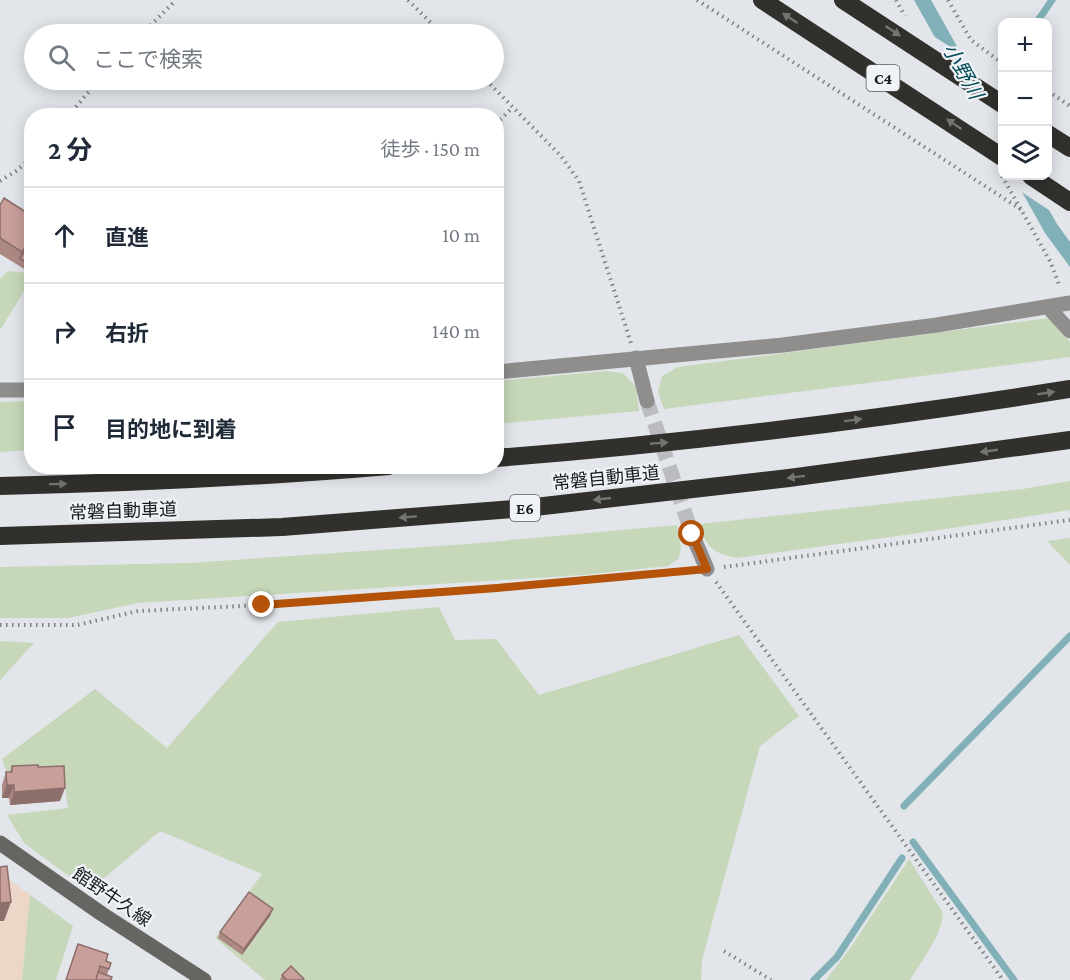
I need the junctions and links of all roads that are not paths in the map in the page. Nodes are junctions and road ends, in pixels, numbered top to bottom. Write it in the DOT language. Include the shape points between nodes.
graph roads {
  1 [pos="762,0"];
  2 [pos="843,0"];
  3 [pos="998,101"];
  4 [pos="1052,137"];
  5 [pos="1070,148"];
  6 [pos="998,154"];
  7 [pos="1037,180"];
  8 [pos="1070,201"];
  9 [pos="1068,304"];
  10 [pos="1048,308"];
  11 [pos="1070,331"];
  12 [pos="636,358"];
  13 [pos="504,371"];
  14 [pos="1070,389"];
  15 [pos="0,390"];
  16 [pos="24,390"];
  17 [pos="646,401"];
  18 [pos="1070,442"];
  19 [pos="504,457"];
  20 [pos="291,474"];
  21 [pos="0,486"];
  22 [pos="692,534"];
  23 [pos="0,536"];
  24 [pos="707,569"];
  25 [pos="0,843"];
  26 [pos="204,980"];
  6 -- 1 [label="highway, C4, one-way, bridge"];
  2 -- 3 [label="highway, C4, one-way, bridge"];
  4 -- 5 [label="highway"];
  7 -- 8 [label="highway"];
  9 -- 10 [label="street"];
  10 -- 11 [label="street"];
  10 -- 12 [label="street" via="783,345"];
  12 -- 13 [label="street"];
  12 -- 17 [label="street"];
  19 -- 14 [label="highway, 常磐自動車道, one-way" via="702,439"];
  15 -- 16 [label="street"];
  18 -- 23 [label="highway, 常磐自動車道 / E6, one-way" via="526,507 282,527"];
  21 -- 20 [label="highway, 常磐自動車道, one-way"];
  22 -- 24 [label="street"];
  25 -- 26 [label="main road, 館野牛久線"];
}
